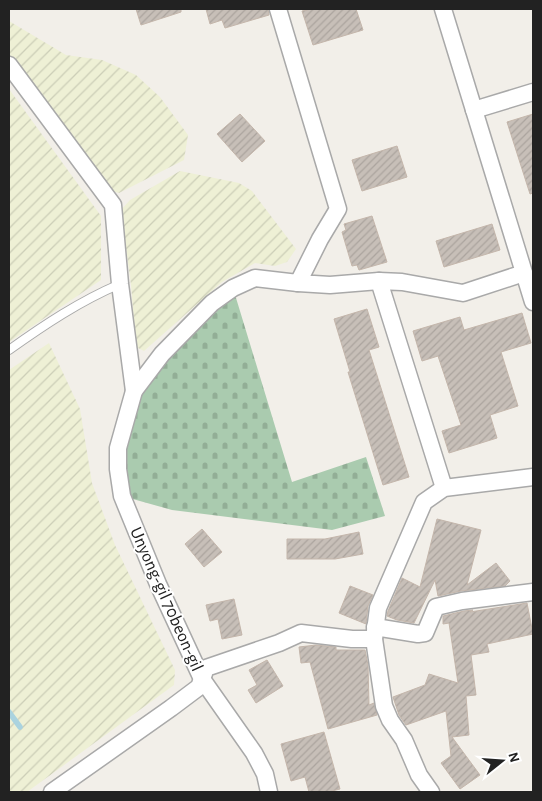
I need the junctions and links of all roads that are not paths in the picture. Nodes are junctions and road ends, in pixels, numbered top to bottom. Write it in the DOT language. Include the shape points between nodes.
graph roads {
  1 [pos="278,9"];
  2 [pos="443,9"];
  3 [pos="9,65"];
  4 [pos="533,92"];
  5 [pos="474,110"];
  6 [pos="524,273"];
  7 [pos="379,281"];
  8 [pos="298,283"];
  9 [pos="120,284"];
  10 [pos="533,302"];
  11 [pos="9,350"];
  12 [pos="134,390"];
  13 [pos="533,478"];
  14 [pos="444,488"];
  15 [pos="533,592"];
  16 [pos="375,633"];
  17 [pos="202,679"];
  18 [pos="52,792"];
  19 [pos="269,792"];
  20 [pos="431,792"];
  1 -- 8 [label="street" via="338,209"];
  2 -- 5 [label="street"];
  3 -- 9 [label="street" via="113,206"];
  4 -- 5 [label="street"];
  5 -- 6 [label="street"];
  6 -- 7 [label="street" via="463,293"];
  6 -- 10 [label="street"];
  7 -- 8 [label="street" via="330,285"];
  7 -- 14 [label="street"];
  8 -- 12 [label="street" via="255,278 233,288 212,303 162,354"];
  9 -- 11 [label="lane" via="70,309"];
  9 -- 12 [label="street"];
  12 -- 17 [label="street, Unyong-gil 70beon-gil" via="118,448 122,496"];
  13 -- 14 [label="street"];
  14 -- 16 [label="street" via="424,502 378,608"];
  15 -- 16 [label="street" via="436,607 425,633"];
  16 -- 17 [label="street" via="352,639 301,633 206,668"];
  16 -- 20 [label="street" via="384,706"];
  17 -- 18 [label="street" via="199,686 171,708"];
  17 -- 19 [label="street, Unyong-gil 70beon-gil" via="254,753 265,774"];
}
